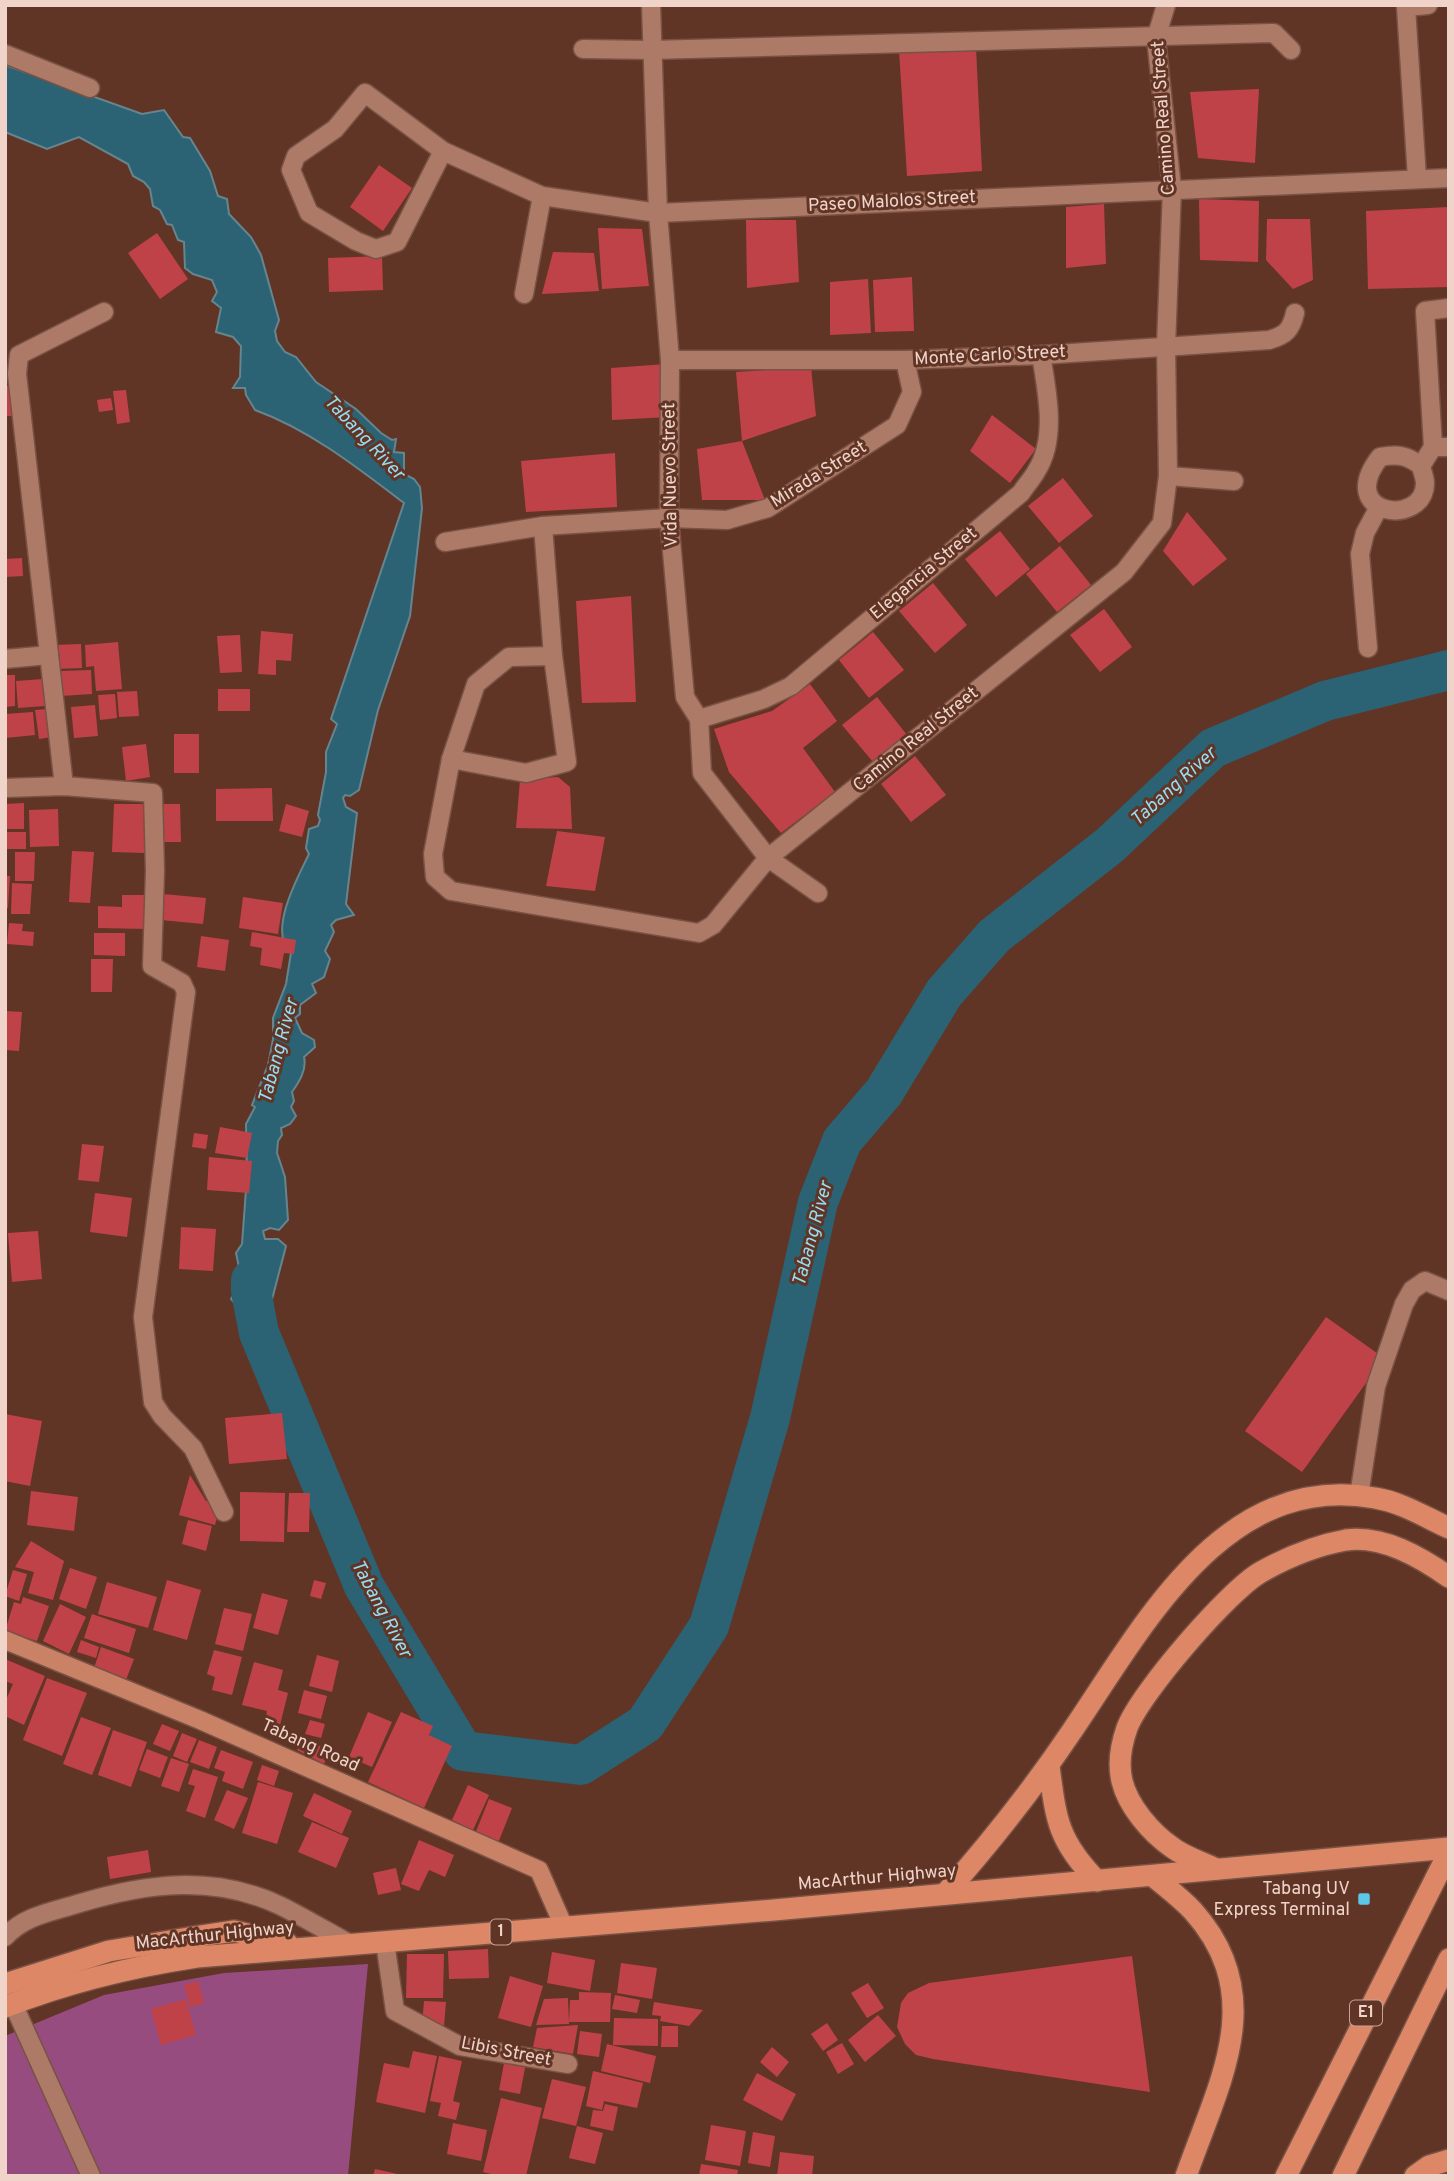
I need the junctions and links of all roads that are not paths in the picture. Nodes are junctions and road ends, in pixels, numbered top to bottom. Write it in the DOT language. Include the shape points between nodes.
graph roads {
  1 [pos="651,5"];
  2 [pos="1166,5"];
  3 [pos="1428,5"];
  4 [pos="1156,38"];
  5 [pos="583,49"];
  6 [pos="652,50"];
  7 [pos="1290,50"];
  8 [pos="5,54"];
  9 [pos="90,88"];
  10 [pos="443,151"];
  11 [pos="1417,178"];
  12 [pos="1449,178"];
  13 [pos="1172,189"];
  14 [pos="542,196"];
  15 [pos="658,213"];
  16 [pos="524,294"];
  17 [pos="1449,308"];
  18 [pos="104,312"];
  19 [pos="1295,313"];
  20 [pos="1166,345"];
  21 [pos="1041,355"];
  22 [pos="670,360"];
  23 [pos="905,360"];
  24 [pos="1441,447"];
  25 [pos="1421,466"];
  26 [pos="1168,476"];
  27 [pos="1234,481"];
  28 [pos="1379,507"];
  29 [pos="669,518"];
  30 [pos="543,526"];
  31 [pos="445,542"];
  32 [pos="1368,648"];
  33 [pos="49,655"];
  34 [pos="553,656"];
  35 [pos="5,659"];
  36 [pos="699,719"];
  37 [pos="451,759"];
  38 [pos="64,786"];
  39 [pos="5,788"];
  40 [pos="768,858"];
  41 [pos="818,893"];
  42 [pos="1449,1291"];
  43 [pos="1359,1496"];
  44 [pos="224,1512"];
  45 [pos="1449,1528"];
  46 [pos="1449,1577"];
  47 [pos="5,1640"];
  48 [pos="1049,1766"];
  49 [pos="1449,1850"];
  50 [pos="1216,1869"];
  51 [pos="1153,1876"];
  52 [pos="1097,1881"];
  53 [pos="945,1894"];
  54 [pos="564,1927"];
  55 [pos="5,1937"];
  56 [pos="385,1942"];
  57 [pos="352,1945"];
  58 [pos="1449,1959"];
  59 [pos="7,1995"];
  60 [pos="568,2064"];
  61 [pos="1449,2160"];
  62 [pos="91,2176"];
  63 [pos="1186,2176"];
  64 [pos="1286,2176"];
  65 [pos="1343,2176"];
  66 [pos="1415,2176"];
  1 -- 6 [label="street, Vida Nuevo Street"];
  2 -- 4 [label="street, Camino Real Street"];
  3 -- 11 [label="street" via="1406,7"];
  4 -- 6 [label="street"];
  4 -- 7 [label="street" via="1274,33"];
  4 -- 13 [label="street, Camino Real Street"];
  5 -- 6 [label="street"];
  6 -- 15 [label="street, Vida Nuevo Street"];
  8 -- 9 [label="street"];
  10 -- 10 [label="street, Paseo Malolos Street" via="397,242 376,249 309,213 291,170 296,156 335,129 365,93"];
  10 -- 14 [label="street, Paseo Malolos Street"];
  11 -- 12 [label="street, Paseo Malolos Street"];
  11 -- 13 [label="street, Paseo Malolos Street"];
  13 -- 15 [label="street, Paseo Malolos Street"];
  13 -- 20 [label="street, Camino Real Street"];
  14 -- 15 [label="street, Paseo Malolos Street"];
  14 -- 16 [label="street"];
  15 -- 22 [label="street, Vida Nuevo Street"];
  17 -- 24 [label="street" via="1425,310"];
  18 -- 33 [label="street" via="19,355 19,411"];
  19 -- 20 [label="street, Monte Carlo Street" via="1291,328 1269,340"];
  20 -- 21 [label="street, Monte Carlo Street"];
  20 -- 26 [label="street, Camino Real Street"];
  21 -- 23 [label="street, Monte Carlo Street"];
  21 -- 36 [label="street, Elegancia Street" via="1048,440 1039,468 1021,492 791,686"];
  22 -- 23 [label="street, Monte Carlo Street"];
  22 -- 29 [label="street, Vida Nuevo Street"];
  23 -- 29 [label="street, Mirada Street" via="912,392 897,425 768,508 727,520"];
  24 -- 25 [label="street"];
  25 -- 28 [label="street" via="1425,483 1421,498 1395,512"];
  25 -- 28 [label="street" via="1398,454 1380,457 1366,484 1369,498"];
  26 -- 27 [label="street"];
  26 -- 40 [label="street, Camino Real Street" via="1162,523 1124,572"];
  28 -- 32 [label="street" via="1360,554"];
  29 -- 30 [label="street, Mirada Street"];
  29 -- 36 [label="street, Vida Nuevo Street" via="685,697"];
  30 -- 31 [label="street, Mirada Street"];
  30 -- 34 [label="street"];
  33 -- 35 [label="street"];
  33 -- 38 [label="street"];
  34 -- 37 [label="street, Camino Real Street" via="509,657 476,684"];
  34 -- 37 [label="street" via="566,762 526,773"];
  36 -- 40 [label="street, Vida Nuevo Street" via="702,773"];
  37 -- 40 [label="street, Camino Real Street" via="433,854 435,877 451,891 699,933 713,925"];
  38 -- 39 [label="street"];
  38 -- 44 [label="street" via="153,793 152,966 182,983 186,992 143,1317 153,1402 193,1448"];
  40 -- 41 [label="street, Vida Nuevo Street"];
  42 -- 43 [label="street" via="1425,1281 1412,1290 1404,1304 1376,1386"];
  43 -- 45 [label="highway" via="1395,1503"];
  43 -- 48 [label="highway" via="1338,1494 1269,1508 1209,1550 1163,1597"];
  46 -- 50 [label="highway" via="1387,1544 1349,1540 1319,1547 1261,1572 1241,1586 1153,1686 1127,1729 1121,1749 1122,1782 1151,1829 1173,1848"];
  47 -- 54 [label="main road, Tabang Road" via="200,1720 539,1870"];
  48 -- 52 [label="highway" via="1056,1812 1067,1843 1075,1859"];
  48 -- 53 [label="highway"];
  49 -- 50 [label="highway, MacArthur Highway / 1"];
  49 -- 64 [label="highway, E1"];
  50 -- 51 [label="highway, MacArthur Highway / 1"];
  51 -- 52 [label="highway, MacArthur Highway / 1"];
  51 -- 63 [label="highway" via="1192,1910 1212,1936 1233,1989 1230,2050"];
  52 -- 53 [label="highway, MacArthur Highway / 1"];
  53 -- 54 [label="highway, MacArthur Highway / 1"];
  54 -- 56 [label="highway, MacArthur Highway / 1"];
  55 -- 57 [label="street" via="26,1919 90,1900 127,1890 186,1884 233,1889 279,1905"];
  56 -- 57 [label="highway, MacArthur Highway / 1"];
  56 -- 60 [label="street, Libis Street" via="395,2011 460,2046"];
  57 -- 59 [label="highway, MacArthur Highway / 1" via="146,1965"];
  58 -- 65 [label="highway"];
  59 -- 62 [label="street"];
  61 -- 66 [label="highway"];
}
